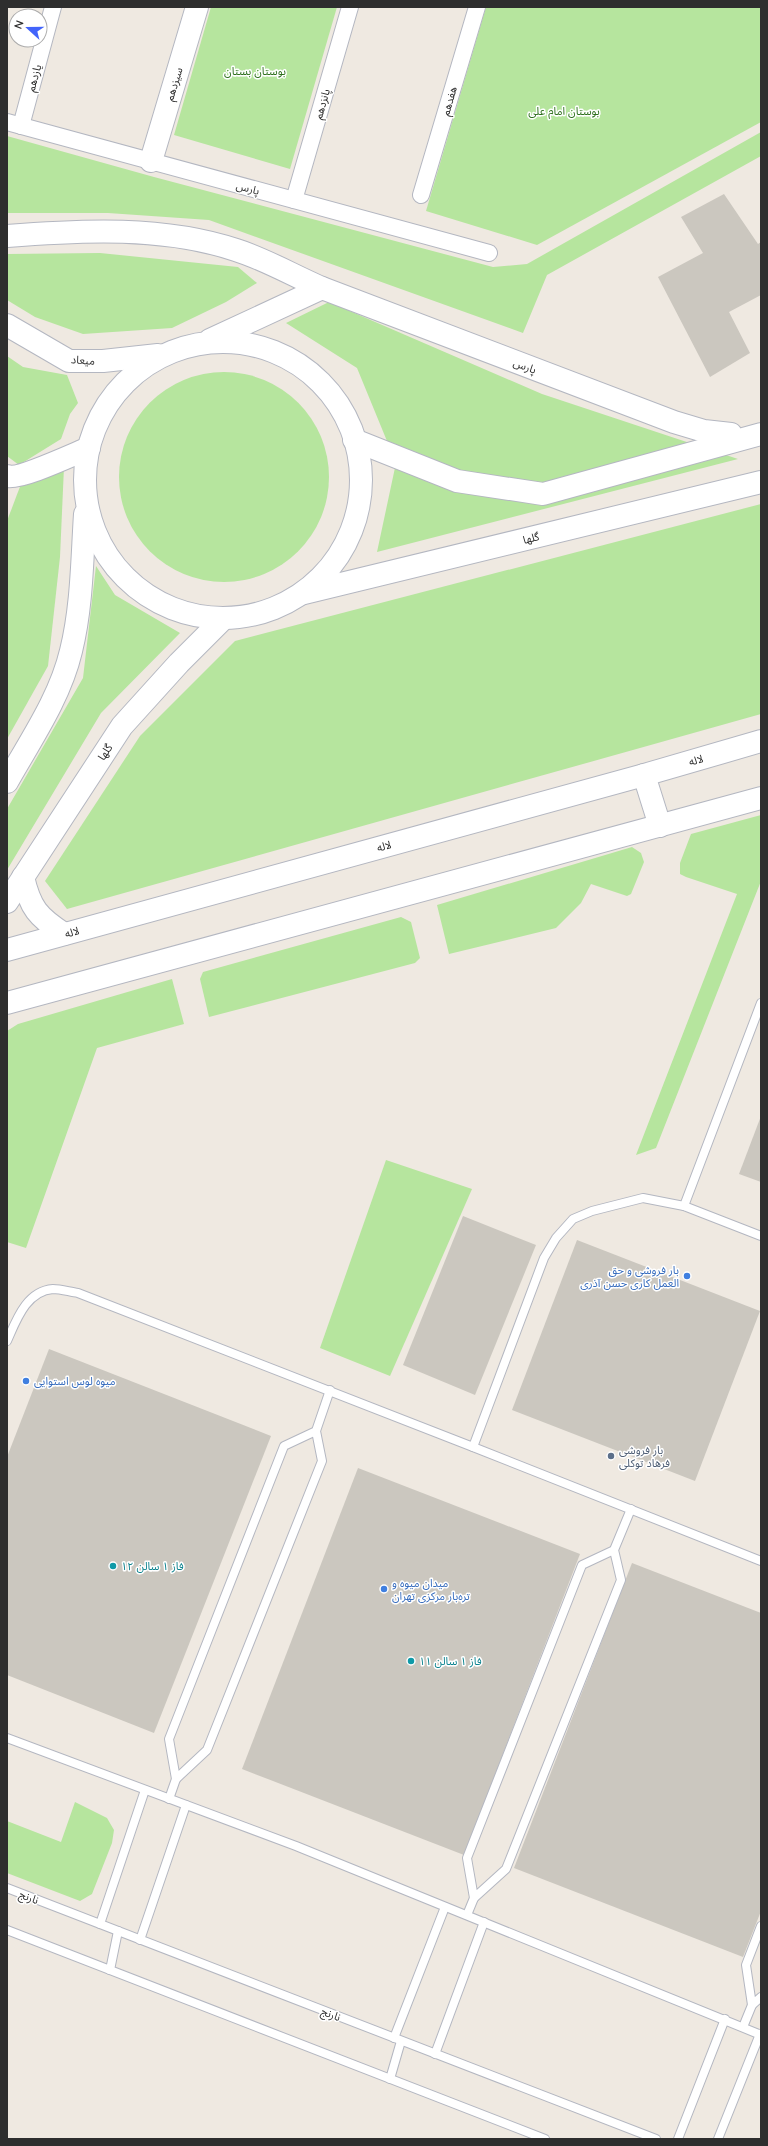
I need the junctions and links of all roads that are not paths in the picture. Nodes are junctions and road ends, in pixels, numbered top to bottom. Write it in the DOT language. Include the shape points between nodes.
graph roads {
  1 [pos="53,7"];
  2 [pos="197,7"];
  3 [pos="350,7"];
  4 [pos="476,7"];
  5 [pos="14,124"];
  6 [pos="151,161"];
  7 [pos="421,195"];
  8 [pos="294,200"];
  9 [pos="7,236"];
  10 [pos="489,253"];
  11 [pos="322,288"];
  12 [pos="7,325"];
  13 [pos="205,343"];
  14 [pos="167,353"];
  15 [pos="731,434"];
  16 [pos="761,434"];
  17 [pos="354,440"];
  18 [pos="89,448"];
  19 [pos="7,476"];
  20 [pos="761,482"];
  21 [pos="86,499"];
  22 [pos="301,594"];
  23 [pos="224,618"];
  24 [pos="761,741"];
  25 [pos="644,775"];
  26 [pos="7,782"];
  27 [pos="761,798"];
  28 [pos="660,826"];
  29 [pos="23,877"];
  30 [pos="7,902"];
  31 [pos="64,934"];
  32 [pos="7,950"];
  33 [pos="7,1003"];
  34 [pos="761,1003"];
  35 [pos="684,1206"];
  36 [pos="761,1236"];
  37 [pos="7,1342"];
  38 [pos="330,1390"];
  39 [pos="316,1431"];
  40 [pos="473,1447"];
  41 [pos="631,1509"];
  42 [pos="614,1550"];
  43 [pos="761,1561"];
  44 [pos="7,1738"];
  45 [pos="176,1779"];
  46 [pos="145,1790"];
  47 [pos="169,1799"];
  48 [pos="186,1805"];
  49 [pos="7,1888"];
  50 [pos="474,1898"];
  51 [pos="445,1907"];
  52 [pos="466,1915"];
  53 [pos="484,1922"];
  54 [pos="100,1924"];
  55 [pos="761,1926"];
  56 [pos="7,1930"];
  57 [pos="118,1931"];
  58 [pos="140,1940"];
  59 [pos="110,1970"];
  60 [pos="761,1996"];
  61 [pos="752,2004"];
  62 [pos="725,2020"];
  63 [pos="743,2027"];
  64 [pos="761,2034"];
  65 [pos="398,2039"];
  66 [pos="435,2054"];
  67 [pos="390,2079"];
  68 [pos="545,2139"];
  69 [pos="656,2139"];
  70 [pos="678,2139"];
  71 [pos="718,2139"];
  1 -- 5 [label="street, یازدهم"];
  2 -- 6 [label="street, سیزدهم"];
  3 -- 8 [label="street, پانزدهم"];
  4 -- 7 [label="street, هفدهم"];
  5 -- 6 [label="street, پارس"];
  6 -- 8 [label="street, پارس"];
  8 -- 10 [label="street, پارس"];
  9 -- 11 [label="street, پارس" via="49,232 144,233 192,240 236,250"];
  11 -- 13 [label="street"];
  11 -- 15 [label="street, پارس" via="674,422 704,431"];
  12 -- 14 [label="street, میعاد" via="69,361 103,362"];
  13 -- 14 [label="street"];
  13 -- 17 [label="street" via="242,343 270,350 309,371 334,398 352,430"];
  14 -- 18 [label="street" via="138,371 114,395 97,423"];
  16 -- 17 [label="street" via="543,494 457,481"];
  17 -- 22 [label="street" via="360,466 359,503 348,538 328,569"];
  18 -- 19 [label="street" via="30,472 12,478"];
  18 -- 21 [label="street" via="85,473"];
  20 -- 22 [label="street, گلها"];
  21 -- 23 [label="street" via="95,531 107,555 132,585 160,603 191,615"];
  21 -- 26 [label="street" via="80,602 71,652 54,698"];
  22 -- 23 [label="street" via="277,607 251,615"];
  23 -- 29 [label="street, گلها" via="179,662 122,726"];
  24 -- 25 [label="street, لاله"];
  25 -- 28 [label="street"];
  25 -- 31 [label="street, لاله"];
  27 -- 28 [label="street"];
  28 -- 33 [label="street"];
  29 -- 30 [label="street, گلها"];
  29 -- 31 [label="street" via="28,900 35,910"];
  31 -- 32 [label="street, لاله"];
  34 -- 35 [label="lane"];
  35 -- 36 [label="lane"];
  35 -- 40 [label="lane" via="643,1198 592,1210 573,1219 564,1227 544,1258"];
  37 -- 38 [label="lane" via="21,1309 37,1295 52,1289 78,1293"];
  38 -- 39 [label="lane"];
  38 -- 40 [label="lane"];
  39 -- 45 [label="lane" via="322,1461 207,1750"];
  39 -- 45 [label="lane" via="284,1446 169,1739"];
  40 -- 41 [label="lane"];
  41 -- 42 [label="lane"];
  41 -- 43 [label="lane"];
  42 -- 50 [label="lane" via="621,1580 506,1869"];
  42 -- 50 [label="lane" via="582,1565 467,1858"];
  44 -- 46 [label="lane"];
  45 -- 47 [label="lane"];
  46 -- 47 [label="lane"];
  46 -- 54 [label="lane"];
  47 -- 48 [label="lane"];
  48 -- 51 [label="lane" via="296,1846"];
  48 -- 58 [label="lane"];
  49 -- 54 [label="lane, نارنج"];
  50 -- 52 [label="lane"];
  51 -- 52 [label="lane"];
  51 -- 65 [label="lane"];
  52 -- 53 [label="lane"];
  53 -- 62 [label="lane"];
  53 -- 66 [label="lane"];
  54 -- 57 [label="lane, نارنج"];
  55 -- 61 [label="lane" via="746,1965"];
  56 -- 59 [label="lane"];
  57 -- 58 [label="lane, نارنج"];
  57 -- 59 [label="lane"];
  58 -- 65 [label="lane, نارنج"];
  59 -- 67 [label="lane"];
  60 -- 61 [label="lane"];
  61 -- 63 [label="lane"];
  62 -- 63 [label="lane"];
  62 -- 70 [label="lane"];
  63 -- 64 [label="lane"];
  64 -- 71 [label="lane"];
  65 -- 66 [label="lane, نارنج"];
  65 -- 67 [label="lane"];
  66 -- 69 [label="lane, نارنج"];
  67 -- 68 [label="lane"];
}
